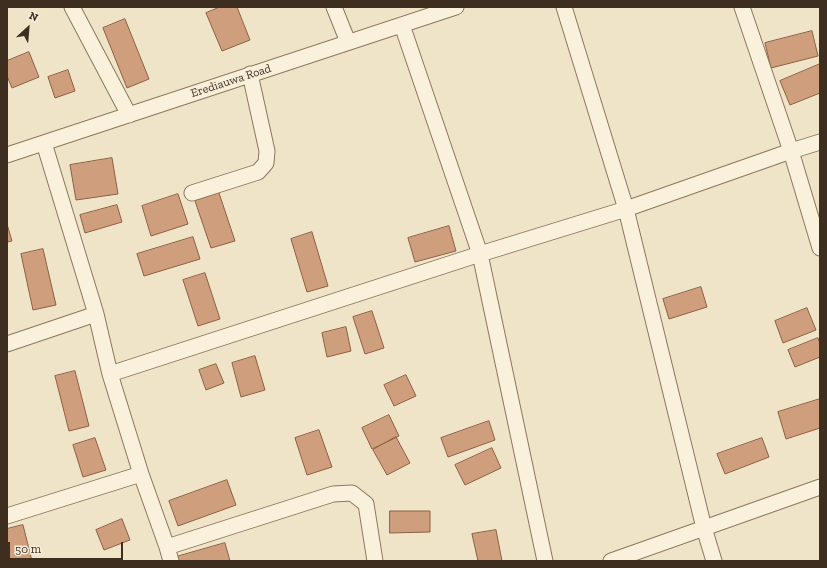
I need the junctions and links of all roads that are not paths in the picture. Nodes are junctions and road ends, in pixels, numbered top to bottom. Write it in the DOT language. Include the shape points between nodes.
graph roads {
  1 [pos="72,7"];
  2 [pos="334,7"];
  3 [pos="456,7"];
  4 [pos="564,7"];
  5 [pos="742,7"];
  6 [pos="402,25"];
  7 [pos="348,42"];
  8 [pos="250,74"];
  9 [pos="129,114"];
  10 [pos="820,142"];
  11 [pos="44,143"];
  12 [pos="791,151"];
  13 [pos="7,155"];
  14 [pos="192,193"];
  15 [pos="626,209"];
  16 [pos="820,248"];
  17 [pos="480,254"];
  18 [pos="96,314"];
  19 [pos="7,344"];
  20 [pos="110,374"];
  21 [pos="141,474"];
  22 [pos="820,487"];
  23 [pos="7,516"];
  24 [pos="704,528"];
  25 [pos="169,554"];
  26 [pos="375,561"];
  27 [pos="545,561"];
  28 [pos="611,561"];
  29 [pos="714,561"];
  1 -- 9 [label="street"];
  2 -- 7 [label="street"];
  3 -- 6 [label="street, Erediauwa Road"];
  4 -- 15 [label="street"];
  5 -- 12 [label="street"];
  6 -- 7 [label="street, Erediauwa Road"];
  6 -- 17 [label="street"];
  7 -- 8 [label="street, Erediauwa Road"];
  8 -- 9 [label="street, Erediauwa Road"];
  8 -- 14 [label="street" via="267,151 266,163 258,172"];
  9 -- 11 [label="street, Erediauwa Road"];
  10 -- 12 [label="street"];
  11 -- 13 [label="street, Erediauwa Road"];
  11 -- 18 [label="street"];
  12 -- 15 [label="street"];
  12 -- 16 [label="street"];
  15 -- 17 [label="street"];
  15 -- 24 [label="street"];
  17 -- 20 [label="street"];
  17 -- 27 [label="street"];
  18 -- 19 [label="street"];
  18 -- 20 [label="street"];
  20 -- 21 [label="street"];
  21 -- 23 [label="street"];
  21 -- 25 [label="street"];
  22 -- 24 [label="street"];
  24 -- 28 [label="street"];
  24 -- 29 [label="street"];
  25 -- 26 [label="street" via="332,494 352,493 366,504"];
}
